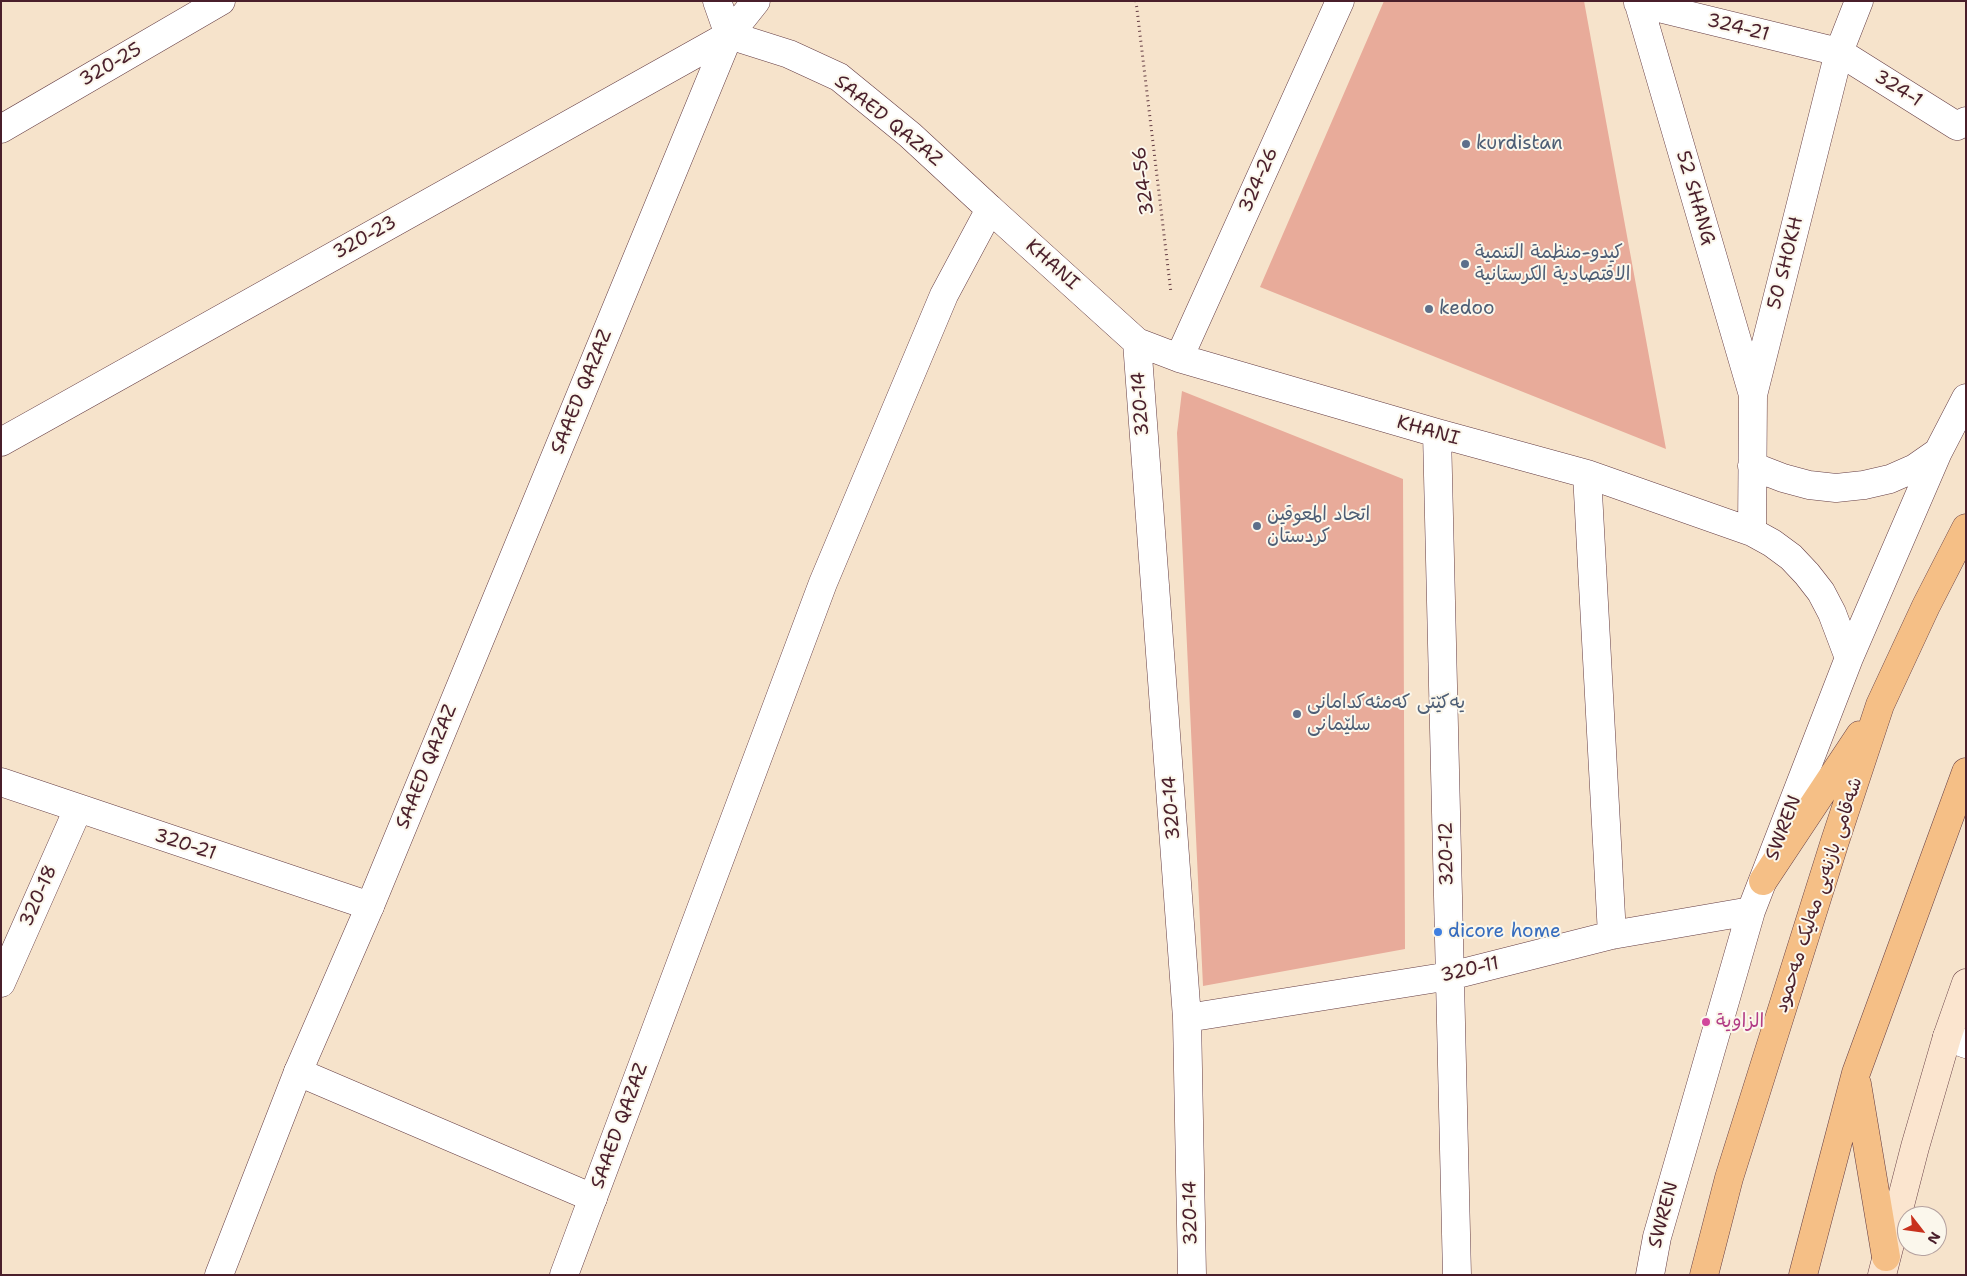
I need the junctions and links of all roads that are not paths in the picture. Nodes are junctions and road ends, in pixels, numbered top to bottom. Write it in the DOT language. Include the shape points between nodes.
graph roads {
  1 [pos="220,1"];
  2 [pos="717,1"];
  3 [pos="756,1"];
  4 [pos="1340,1"];
  5 [pos="1859,1"];
  6 [pos="1638,2"];
  7 [pos="729,35"];
  8 [pos="1839,52"];
  9 [pos="1961,124"];
  10 [pos="1,129"];
  11 [pos="990,209"];
  12 [pos="1137,342"];
  13 [pos="1179,358"];
  14 [pos="1753,395"];
  15 [pos="1966,398"];
  16 [pos="1437,433"];
  17 [pos="1,442"];
  18 [pos="1938,452"];
  19 [pos="1752,466"];
  20 [pos="1587,474"];
  21 [pos="1966,528"];
  22 [pos="1752,532"];
  23 [pos="1849,658"];
  24 [pos="1880,705"];
  25 [pos="1966,772"];
  26 [pos="1,782"];
  27 [pos="78,808"];
  28 [pos="1763,881"];
  29 [pos="370,906"];
  30 [pos="1751,911"];
  31 [pos="1612,935"];
  32 [pos="6,958"];
  33 [pos="1450,976"];
  34 [pos="1,983"];
  35 [pos="1966,983"];
  36 [pos="1187,1018"];
  37 [pos="1956,1041"];
  38 [pos="298,1072"];
  39 [pos="1856,1073"];
  40 [pos="593,1198"];
  41 [pos="1884,1266"];
  42 [pos="219,1275"];
  43 [pos="564,1275"];
  44 [pos="1192,1275"];
  45 [pos="1457,1275"];
  46 [pos="1650,1275"];
  47 [pos="1704,1275"];
  48 [pos="1803,1275"];
  1 -- 10 [label="street, 320-25"];
  2 -- 7 [label="street"];
  3 -- 7 [label="street"];
  4 -- 13 [label="street, 324-26"];
  5 -- 8 [label="street, 50 SHOKH"];
  6 -- 8 [label="street, 324-21"];
  6 -- 14 [label="street, 52 SHANG"];
  7 -- 11 [label="street, SAAED QAZAZ" via="789,54 839,77 910,135"];
  7 -- 17 [label="street, 320-23"];
  7 -- 29 [label="street, SAAED QAZAZ"];
  8 -- 9 [label="street, 324-1"];
  8 -- 14 [label="street, 50 SHOKH"];
  11 -- 12 [label="street, KHANI"];
  11 -- 40 [label="street, SAAED QAZAZ" via="944,295 823,583"];
  12 -- 13 [label="street, KHANI"];
  12 -- 36 [label="street, 320-14"];
  13 -- 16 [label="street, KHANI"];
  14 -- 19 [label="street, 50 SHOKH"];
  15 -- 18 [label="street, SWREN"];
  16 -- 20 [label="street, KHANI"];
  16 -- 33 [label="street, 320-12"];
  18 -- 19 [label="street" via="1915,468 1890,479 1836,488 1782,478"];
  18 -- 23 [label="street, SWREN"];
  19 -- 22 [label="street, 50 SHOKH"];
  20 -- 22 [label="street, KHANI"];
  20 -- 31 [label="street"];
  21 -- 24 [label="highway, شەقامی بازنەیی مەلیک مەحمود"];
  22 -- 23 [label="street, KHANI" via="1785,552 1821,592"];
  23 -- 28 [label="street, SWREN"];
  24 -- 28 [label="highway"];
  24 -- 47 [label="highway, شەقامی بازنەیی مەلیک مەحمود" via="1732,1168"];
  25 -- 39 [label="highway"];
  26 -- 27 [label="street, 320-21"];
  27 -- 29 [label="street, 320-21"];
  27 -- 32 [label="street, 320-18"];
  28 -- 30 [label="street, SWREN"];
  29 -- 38 [label="street, SAAED QAZAZ"];
  30 -- 31 [label="street, 320-11"];
  30 -- 46 [label="street, SWREN" via="1656,1237"];
  31 -- 33 [label="street, 320-11"];
  32 -- 34 [label="street, 320-18"];
  33 -- 36 [label="street, 320-11"];
  33 -- 45 [label="street, 320-12"];
  35 -- 37 [label="main road"];
  36 -- 44 [label="street, 320-14"];
  37 -- 41 [label="main road" via="1915,1147"];
  38 -- 40 [label="street"];
  38 -- 42 [label="street, SAAED QAZAZ"];
  39 -- 41 [label="highway"];
  39 -- 48 [label="highway"];
  40 -- 43 [label="street, SAAED QAZAZ"];
}
